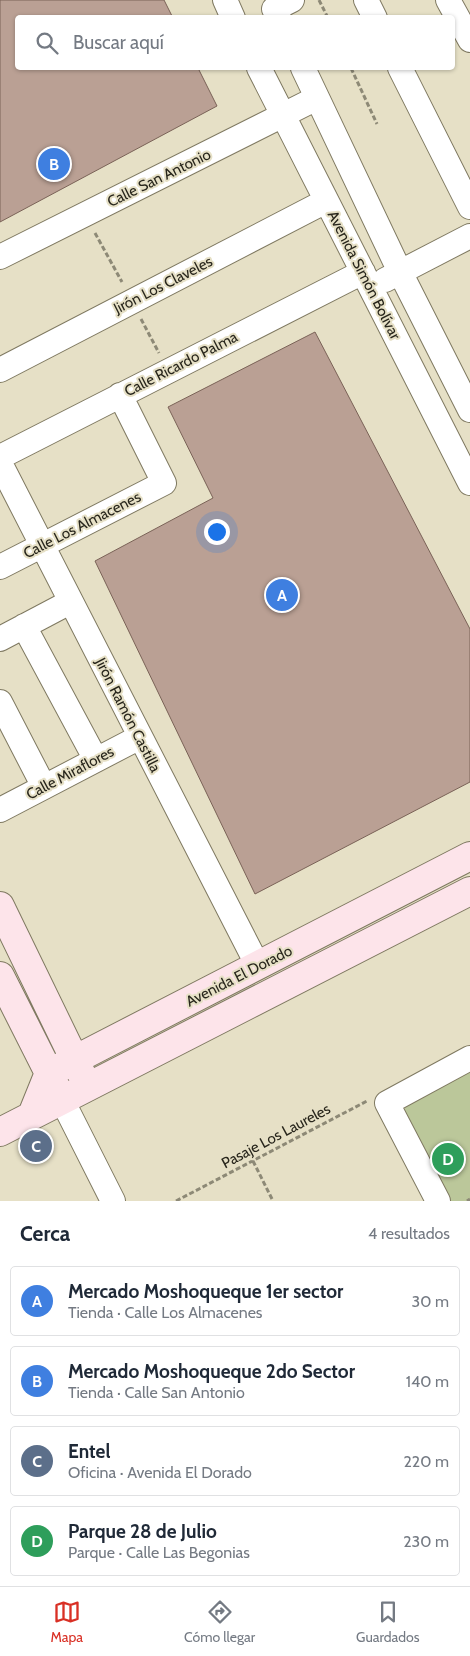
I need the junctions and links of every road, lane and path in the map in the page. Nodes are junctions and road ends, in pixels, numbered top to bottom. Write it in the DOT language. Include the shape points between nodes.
graph roads {
  1 [pos="225,0"];
  2 [pos="320,0"];
  3 [pos="366,0"];
  4 [pos="448,0"];
  5 [pos="232,15"];
  6 [pos="327,15"];
  7 [pos="373,15"];
  8 [pos="470,40"];
  9 [pos="260,70"];
  10 [pos="304,70"];
  11 [pos="352,70"];
  12 [pos="401,70"];
  13 [pos="317,98"];
  14 [pos="284,116"];
  15 [pos="377,124"];
  16 [pos="326,200"];
  17 [pos="470,207"];
  18 [pos="470,236"];
  19 [pos="0,257"];
  20 [pos="400,272"];
  21 [pos="367,280"];
  22 [pos="0,370"];
  23 [pos="120,395"];
  24 [pos="470,410"];
  25 [pos="0,457"];
  26 [pos="0,462"];
  27 [pos="470,483"];
  28 [pos="41,546"];
  29 [pos="0,567"];
  30 [pos="70,602"];
  31 [pos="24,626"];
  32 [pos="0,639"];
  33 [pos="0,702"];
  34 [pos="140,737"];
  35 [pos="96,760"];
  36 [pos="44,787"];
  37 [pos="0,810"];
  38 [pos="470,856"];
  39 [pos="470,891"];
  40 [pos="0,906"];
  41 [pos="258,966"];
  42 [pos="0,976"];
  43 [pos="470,1058"];
  44 [pos="74,1060"];
  45 [pos="49,1073"];
  46 [pos="88,1087"];
  47 [pos="62,1100"];
  48 [pos="387,1103"];
  49 [pos="32,1115"];
  50 [pos="77,1131"];
  51 [pos="0,1132"];
  52 [pos="253,1161"];
  53 [pos="113,1201"];
  54 [pos="176,1201"];
  55 [pos="273,1201"];
  56 [pos="438,1201"];
  1 -- 5 [label="street"];
  2 -- 6 [label="path"];
  3 -- 7 [label="street"];
  4 -- 8 [label="street"];
  9 -- 14 [label="street, Avenida Simón Bolívar"];
  10 -- 13 [label="street"];
  11 -- 15 [label="path"];
  12 -- 17 [label="street"];
  13 -- 14 [label="street, Calle San Antonio"];
  13 -- 20 [label="street"];
  14 -- 16 [label="street, Avenida Simón Bolívar"];
  14 -- 19 [label="street, Calle San Antonio"];
  16 -- 21 [label="street, Avenida Simón Bolívar"];
  16 -- 22 [label="street, Jirón Los Claveles"];
  18 -- 20 [label="street, Calle Ricardo Palma"];
  20 -- 21 [label="street, Calle Ricardo Palma"];
  20 -- 24 [label="street"];
  21 -- 23 [label="street, Calle Ricardo Palma"];
  21 -- 27 [label="street, Avenida Simón Bolívar"];
  23 -- 25 [label="street, Calle Ricardo Palma"];
  23 -- 28 [label="street, Calle Los Almacenes" via="164,483"];
  26 -- 28 [label="street, Jirón Ramón Castilla"];
  28 -- 29 [label="street, Calle Los Almacenes"];
  28 -- 30 [label="street, Jirón Ramón Castilla"];
  30 -- 31 [label="street"];
  30 -- 34 [label="street, Jirón Ramón Castilla"];
  31 -- 32 [label="street"];
  31 -- 35 [label="street"];
  33 -- 36 [label="street"];
  34 -- 35 [label="street, Calle Miraflores"];
  34 -- 41 [label="street, Jirón Ramón Castilla"];
  35 -- 36 [label="street, Calle Miraflores"];
  36 -- 37 [label="street, Calle Miraflores"];
  38 -- 41 [label="street, Avenida El Dorado"];
  39 -- 46 [label="street, Avenida El Dorado"];
  40 -- 44 [label="street"];
  41 -- 44 [label="street, Avenida El Dorado"];
  42 -- 45 [label="street"];
  43 -- 48 [label="street"];
  44 -- 45 [label="street, Avenida El Dorado"];
  44 -- 46 [label="street"];
  45 -- 47 [label="street"];
  45 -- 49 [label="street"];
  46 -- 47 [label="street, Avenida El Dorado"];
  46 -- 50 [label="street"];
  47 -- 49 [label="street, Avenida El Dorado"];
  47 -- 50 [label="street"];
  48 -- 52 [label="path, Pasaje Los Laureles" via="373,1098"];
  48 -- 56 [label="street"];
  49 -- 51 [label="street, Avenida El Dorado"];
  50 -- 53 [label="street"];
  52 -- 54 [label="path, Pasaje Los Laureles"];
  52 -- 55 [label="path"];
}
